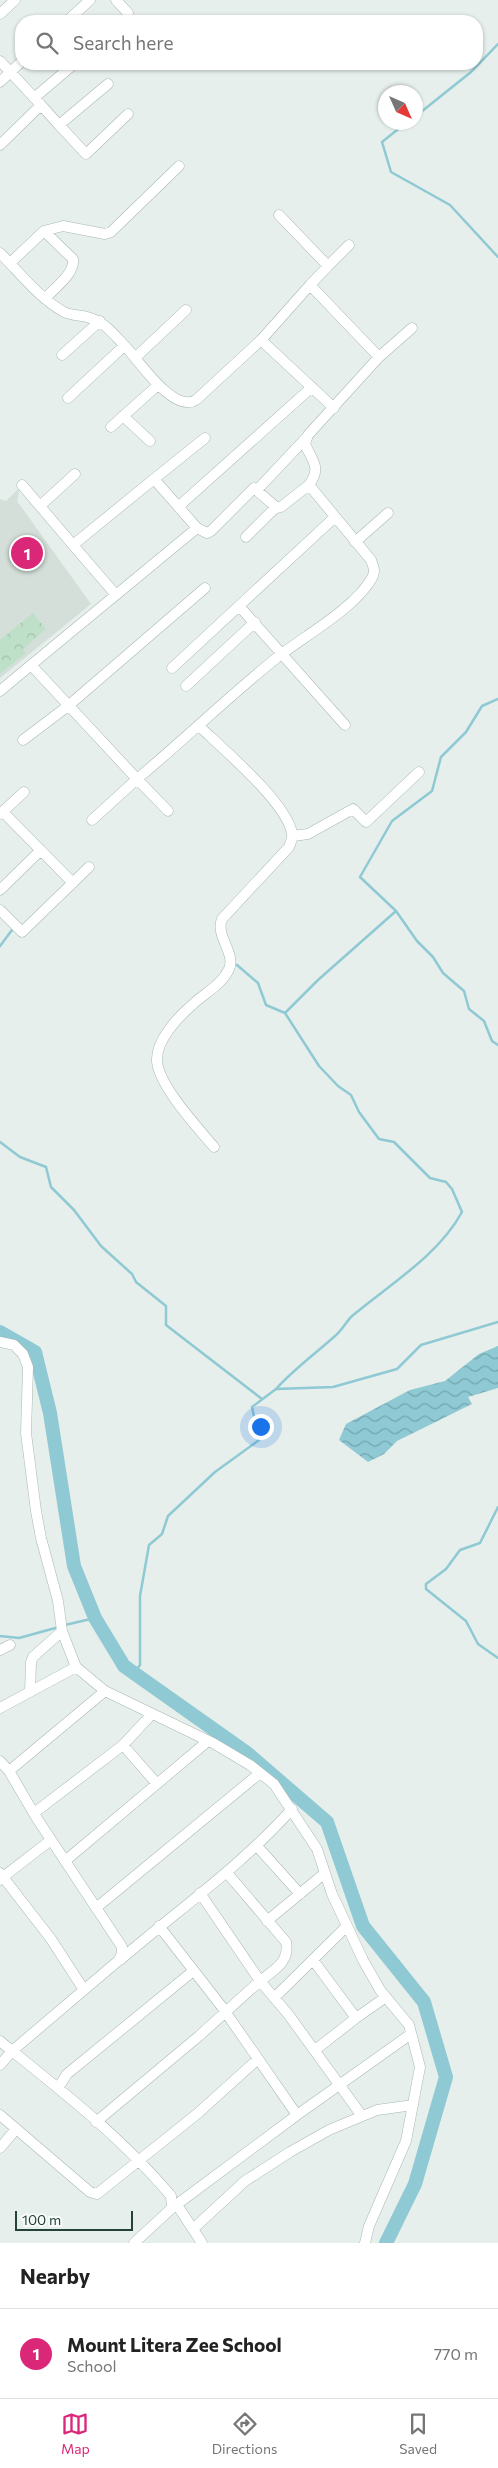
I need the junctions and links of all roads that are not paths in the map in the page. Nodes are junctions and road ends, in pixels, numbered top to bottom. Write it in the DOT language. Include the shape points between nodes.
graph roads {
  1 [pos="15,0"];
  2 [pos="90,0"];
  3 [pos="116,0"];
  4 [pos="128,13"];
  5 [pos="0,14"];
  6 [pos="74,15"];
  7 [pos="0,61"];
  8 [pos="15,67"];
  9 [pos="68,70"];
  10 [pos="10,72"];
  11 [pos="0,82"];
  12 [pos="108,84"];
  13 [pos="38,102"];
  14 [pos="128,114"];
  15 [pos="59,125"];
  16 [pos="0,145"];
  17 [pos="179,166"];
  18 [pos="279,214"];
  19 [pos="44,232"];
  20 [pos="349,245"];
  21 [pos="0,253"];
  22 [pos="10,263"];
  23 [pos="328,266"];
  24 [pos="310,285"];
  25 [pos="44,299"];
  26 [pos="186,310"];
  27 [pos="100,321"];
  28 [pos="412,328"];
  29 [pos="261,340"];
  30 [pos="124,346"];
  31 [pos="62,355"];
  32 [pos="136,357"];
  33 [pos="379,357"];
  34 [pos="158,385"];
  35 [pos="312,387"];
  36 [pos="68,398"];
  37 [pos="334,408"];
  38 [pos="123,416"];
  39 [pos="111,427"];
  40 [pos="205,438"];
  41 [pos="305,439"];
  42 [pos="150,441"];
  43 [pos="75,474"];
  44 [pos="154,479"];
  45 [pos="22,485"];
  46 [pos="309,485"];
  47 [pos="257,490"];
  48 [pos="40,506"];
  49 [pos="178,507"];
  50 [pos="276,507"];
  51 [pos="388,513"];
  52 [pos="335,517"];
  53 [pos="197,528"];
  54 [pos="246,537"];
  55 [pos="355,542"];
  56 [pos="73,545"];
  57 [pos="205,588"];
  58 [pos="116,595"];
  59 [pos="239,606"];
  60 [pos="255,622"];
  61 [pos="281,655"];
  62 [pos="31,665"];
  63 [pos="172,668"];
  64 [pos="186,686"];
  65 [pos="0,691"];
  66 [pos="68,706"];
  67 [pos="345,725"];
  68 [pos="199,726"];
  69 [pos="23,740"];
  70 [pos="419,772"];
  71 [pos="137,779"];
  72 [pos="24,792"];
  73 [pos="168,811"];
  74 [pos="2,813"];
  75 [pos="92,820"];
  76 [pos="293,836"];
  77 [pos="41,850"];
  78 [pos="89,867"];
  79 [pos="73,883"];
  80 [pos="0,890"];
  81 [pos="0,910"];
  82 [pos="214,1147"];
  83 [pos="0,1342"];
  84 [pos="62,1628"];
  85 [pos="10,1645"];
  86 [pos="0,1650"];
  87 [pos="76,1667"];
  88 [pos="105,1690"];
  89 [pos="30,1691"];
  90 [pos="0,1708"];
  91 [pos="152,1714"];
  92 [pos="208,1741"];
  93 [pos="123,1744"];
  94 [pos="0,1761"];
  95 [pos="9,1772"];
  96 [pos="260,1773"];
  97 [pos="157,1784"];
  98 [pos="292,1810"];
  99 [pos="34,1813"];
  100 [pos="51,1840"];
  101 [pos="257,1846"];
  102 [pos="65,1861"];
  103 [pos="227,1873"];
  104 [pos="325,1873"];
  105 [pos="1,1877"];
  106 [pos="200,1893"];
  107 [pos="300,1894"];
  108 [pos="96,1908"];
  109 [pos="267,1922"];
  110 [pos="159,1926"];
  111 [pos="347,1926"];
  112 [pos="313,1960"];
  113 [pos="118,1961"];
  114 [pos="192,1972"];
  115 [pos="260,1981"];
  116 [pos="84,1990"];
  117 [pos="386,1997"];
  118 [pos="274,1998"];
  119 [pos="226,2012"];
  120 [pos="356,2018"];
  121 [pos="411,2034"];
  122 [pos="0,2041"];
  123 [pos="315,2050"];
  124 [pos="12,2051"];
  125 [pos="258,2059"];
  126 [pos="0,2064"];
  127 [pos="341,2084"];
  128 [pos="58,2088"];
  129 [pos="413,2105"];
  130 [pos="0,2115"];
  131 [pos="297,2115"];
  132 [pos="362,2116"];
  133 [pos="96,2122"];
  134 [pos="16,2128"];
  135 [pos="0,2148"];
  136 [pos="139,2161"];
  137 [pos="175,2206"];
  138 [pos="193,2229"];
  139 [pos="134,2243"];
  140 [pos="202,2243"];
  141 [pos="365,2243"];
  1 -- 5 [label="street"];
  2 -- 6 [label="street"];
  3 -- 4 [label="street"];
  7 -- 10 [label="street"];
  8 -- 10 [label="street"];
  9 -- 13 [label="street"];
  10 -- 11 [label="street"];
  10 -- 13 [label="street"];
  12 -- 15 [label="street"];
  13 -- 15 [label="street"];
  13 -- 16 [label="street"];
  14 -- 15 [label="street" via="86,154"];
  17 -- 19 [label="street" via="111,232 105,234 63,226"];
  18 -- 23 [label="street"];
  19 -- 22 [label="street"];
  19 -- 25 [label="street" via="73,259 74,266"];
  20 -- 23 [label="street"];
  21 -- 22 [label="street"];
  22 -- 25 [label="street"];
  23 -- 24 [label="street"];
  24 -- 29 [label="street"];
  24 -- 33 [label="street"];
  25 -- 27 [label="street" via="66,313"];
  26 -- 32 [label="street"];
  27 -- 30 [label="street"];
  27 -- 31 [label="street"];
  28 -- 33 [label="street"];
  29 -- 34 [label="street" via="192,403 180,401"];
  29 -- 35 [label="street"];
  30 -- 32 [label="street"];
  30 -- 36 [label="street"];
  32 -- 34 [label="street"];
  33 -- 37 [label="street"];
  34 -- 38 [label="street"];
  35 -- 37 [label="street"];
  35 -- 49 [label="street"];
  37 -- 41 [label="street"];
  38 -- 39 [label="street"];
  38 -- 42 [label="street"];
  40 -- 44 [label="street"];
  41 -- 46 [label="street" via="304,444 315,464 316,476"];
  41 -- 47 [label="street"];
  43 -- 48 [label="street"];
  44 -- 49 [label="street"];
  44 -- 56 [label="street"];
  45 -- 48 [label="street"];
  46 -- 50 [label="street" via="281,507"];
  46 -- 52 [label="street"];
  47 -- 50 [label="street"];
  47 -- 53 [label="street" via="254,488 211,531 207,533"];
  48 -- 56 [label="street"];
  49 -- 53 [label="street"];
  50 -- 54 [label="street"];
  51 -- 55 [label="street"];
  52 -- 55 [label="street"];
  52 -- 59 [label="street"];
  53 -- 58 [label="street"];
  55 -- 61 [label="street" via="371,560 375,571 373,577 343,608"];
  56 -- 58 [label="street"];
  57 -- 66 [label="street"];
  58 -- 62 [label="street"];
  59 -- 60 [label="street"];
  59 -- 63 [label="street"];
  60 -- 61 [label="street"];
  60 -- 64 [label="street"];
  61 -- 67 [label="street"];
  61 -- 68 [label="street"];
  62 -- 65 [label="street"];
  62 -- 66 [label="street"];
  66 -- 69 [label="street"];
  66 -- 71 [label="street"];
  68 -- 71 [label="street"];
  68 -- 76 [label="street" via="275,802"];
  70 -- 76 [label="street" via="366,822 353,809 308,834"];
  71 -- 73 [label="street"];
  71 -- 75 [label="street"];
  72 -- 74 [label="street"];
  74 -- 77 [label="street"];
  76 -- 82 [label="street" via="289,847 222,919 220,932 231,964 228,971 190,1007 167,1033 158,1049 157,1060 165,1081"];
  77 -- 79 [label="street"];
  77 -- 80 [label="street"];
  78 -- 79 [label="street"];
  79 -- 81 [label="street" via="22,932"];
  83 -- 84 [label="street" via="14,1345 23,1354 28,1367 26,1433 40,1538"];
  84 -- 87 [label="street"];
  84 -- 89 [label="street" via="33,1657"];
  85 -- 86 [label="street"];
  87 -- 88 [label="street"];
  87 -- 89 [label="street"];
  88 -- 91 [label="street"];
  88 -- 95 [label="street"];
  89 -- 90 [label="street"];
  91 -- 92 [label="street"];
  91 -- 93 [label="street"];
  92 -- 96 [label="street"];
  92 -- 97 [label="street"];
  93 -- 97 [label="street"];
  93 -- 99 [label="street"];
  94 -- 95 [label="street"];
  95 -- 99 [label="street"];
  96 -- 98 [label="street" via="274,1784"];
  96 -- 108 [label="street"];
  97 -- 102 [label="street"];
  98 -- 101 [label="street"];
  98 -- 104 [label="street" via="317,1849"];
  99 -- 100 [label="street"];
  100 -- 102 [label="street"];
  100 -- 105 [label="street"];
  101 -- 103 [label="street"];
  101 -- 107 [label="street"];
  102 -- 108 [label="street"];
  103 -- 106 [label="street"];
  103 -- 109 [label="street"];
  104 -- 107 [label="street"];
  104 -- 111 [label="street"];
  105 -- 116 [label="street" via="51,1939"];
  106 -- 110 [label="street"];
  106 -- 115 [label="street"];
  107 -- 109 [label="street"];
  108 -- 113 [label="street" via="122,1947"];
  109 -- 115 [label="street" via="281,1933 288,1951 285,1960"];
  110 -- 113 [label="street"];
  110 -- 114 [label="street"];
  111 -- 112 [label="street"];
  111 -- 117 [label="street"];
  112 -- 118 [label="street"];
  112 -- 120 [label="street"];
  113 -- 116 [label="street"];
  114 -- 119 [label="street"];
  114 -- 128 [label="street" via="67,2074"];
  115 -- 118 [label="street"];
  115 -- 119 [label="street"];
  116 -- 124 [label="street"];
  117 -- 120 [label="street"];
  117 -- 121 [label="street" via="409,2025"];
  118 -- 123 [label="street"];
  119 -- 125 [label="street"];
  119 -- 133 [label="street"];
  120 -- 123 [label="street"];
  121 -- 127 [label="street"];
  121 -- 129 [label="street" via="420,2068"];
  122 -- 124 [label="street"];
  123 -- 127 [label="street"];
  124 -- 126 [label="street"];
  124 -- 128 [label="street"];
  125 -- 131 [label="street"];
  125 -- 136 [label="street"];
  127 -- 131 [label="street"];
  127 -- 132 [label="street"];
  128 -- 133 [label="street"];
  129 -- 132 [label="street" via="377,2110"];
  129 -- 141 [label="street" via="406,2140 369,2226"];
  130 -- 134 [label="street"];
  131 -- 137 [label="street"];
  132 -- 138 [label="street" via="328,2130 282,2156 246,2181"];
  133 -- 136 [label="street"];
  134 -- 135 [label="street"];
  134 -- 136 [label="street" via="90,2192 97,2194"];
  136 -- 137 [label="street" via="172,2196"];
  137 -- 138 [label="street"];
  137 -- 139 [label="street"];
  138 -- 140 [label="street"];
}
